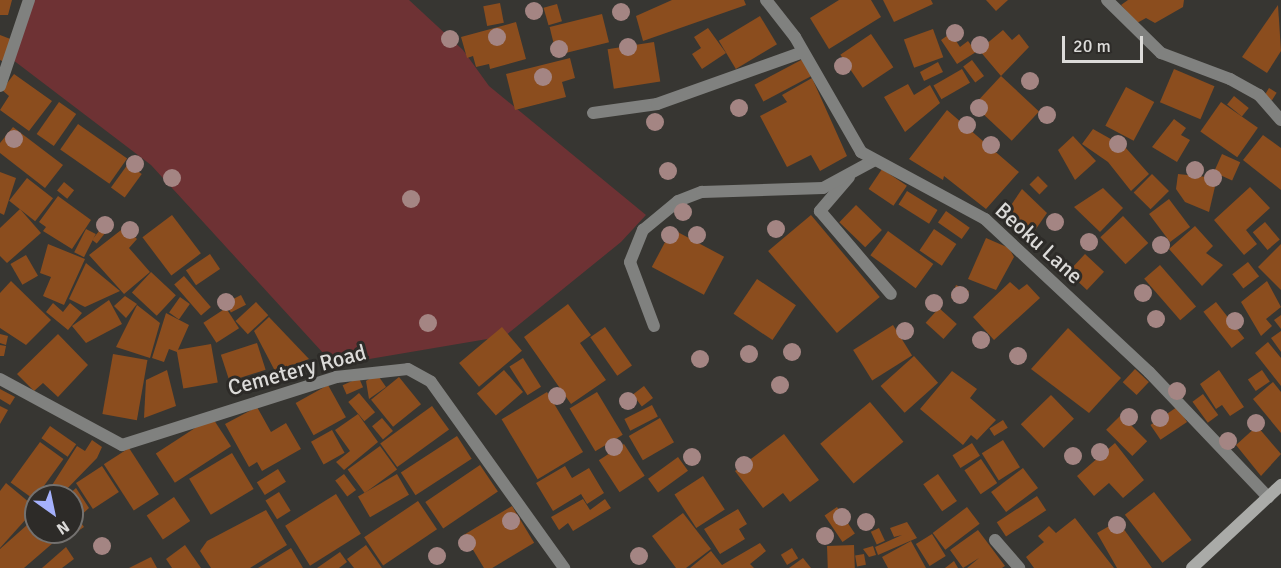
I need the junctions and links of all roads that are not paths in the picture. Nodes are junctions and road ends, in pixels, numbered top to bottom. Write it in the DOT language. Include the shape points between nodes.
graph roads {
  1 [pos="29,0"];
  2 [pos="766,0"];
  3 [pos="1107,0"];
  4 [pos="803,52"];
  5 [pos="0,86"];
  6 [pos="593,113"];
  7 [pos="1281,120"];
  8 [pos="873,161"];
  9 [pos="854,171"];
  10 [pos="891,294"];
  11 [pos="654,326"];
  12 [pos="0,379"];
  13 [pos="1281,484"];
  14 [pos="1268,497"];
  15 [pos="995,540"];
  16 [pos="562,567"];
  17 [pos="1019,568"];
  18 [pos="1192,568"];
  1 -- 5 [label="street"];
  2 -- 4 [label="street, Beoku Lane"];
  3 -- 7 [label="street" via="1161,53 1258,95"];
  4 -- 6 [label="street" via="657,104"];
  4 -- 8 [label="street, Beoku Lane" via="851,137"];
  8 -- 9 [label="street"];
  8 -- 14 [label="street, Beoku Lane" via="985,219 1149,372"];
  9 -- 10 [label="street" via="820,211"];
  9 -- 11 [label="street" via="822,188 702,192 678,201 643,230 630,262"];
  12 -- 16 [label="street, Cemetery Road" via="122,445 336,377 408,369 431,382"];
  13 -- 14 [label="main road"];
  14 -- 18 [label="main road"];
  15 -- 17 [label="street"];
}
